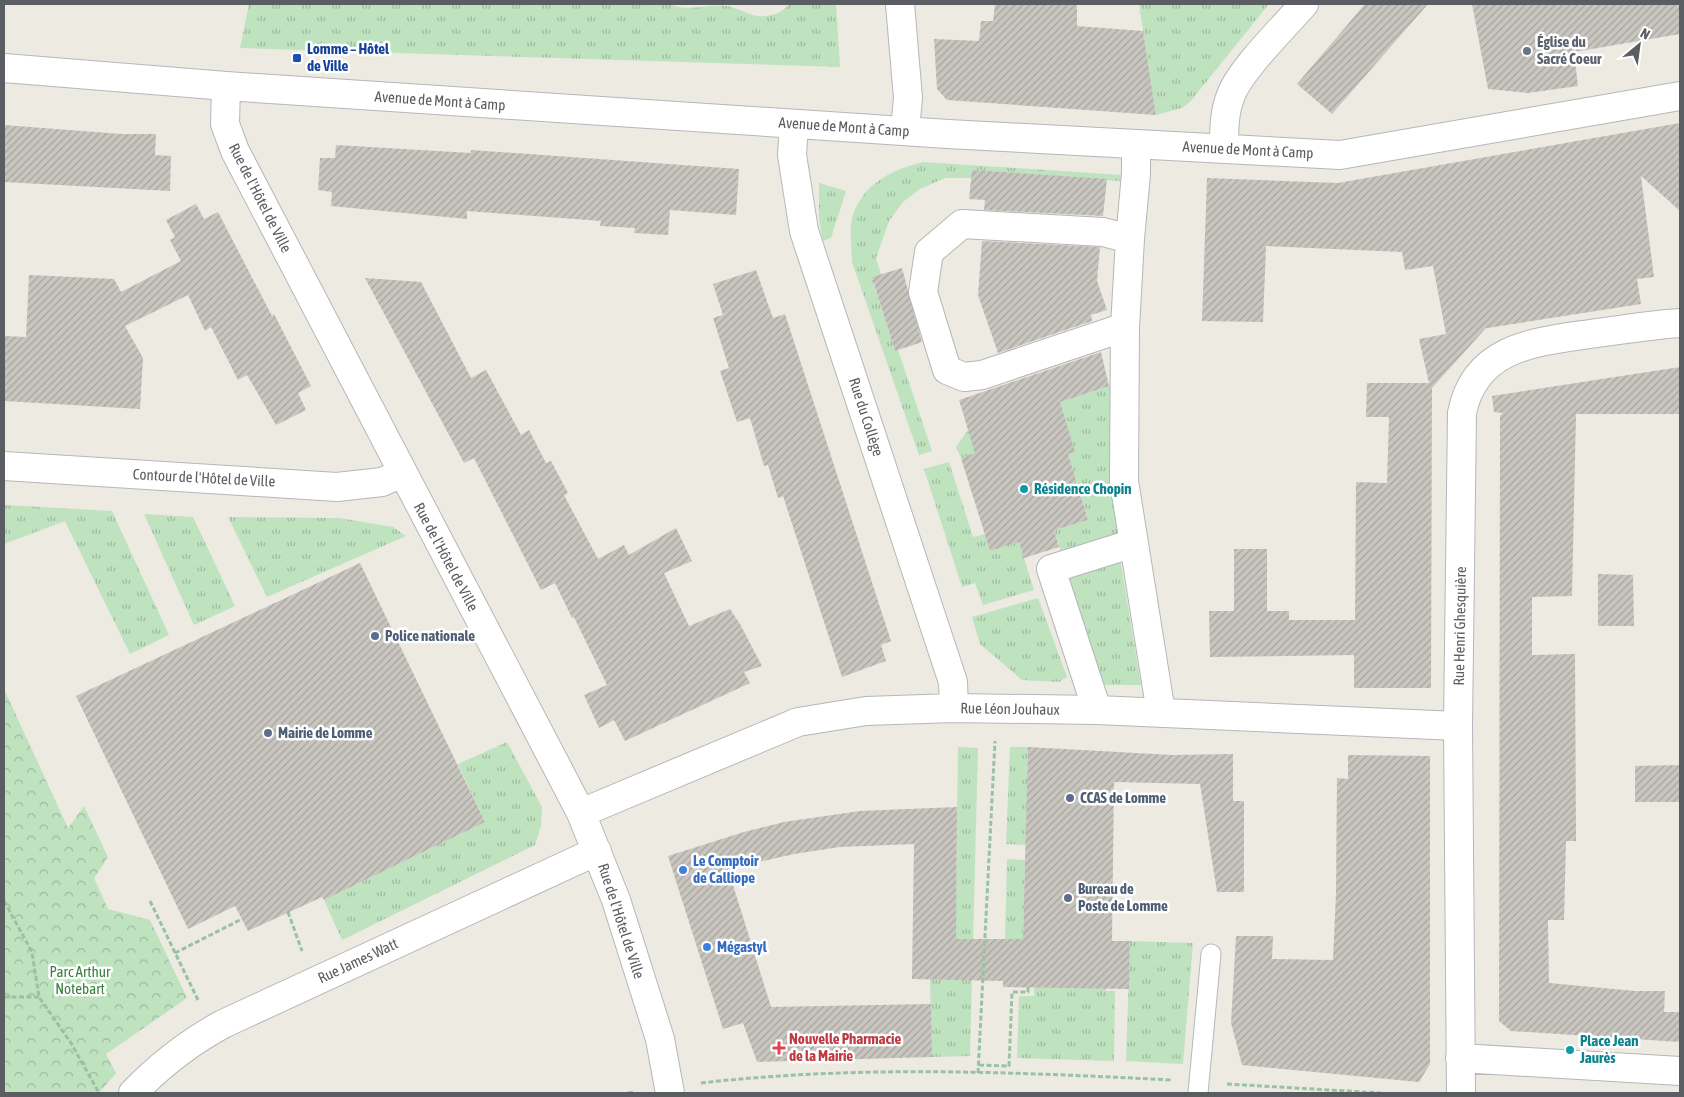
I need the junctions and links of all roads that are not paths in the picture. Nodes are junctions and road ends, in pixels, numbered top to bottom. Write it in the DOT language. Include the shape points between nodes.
graph roads {
  1 [pos="900,4"];
  2 [pos="1304,4"];
  3 [pos="4,68"];
  4 [pos="226,86"];
  5 [pos="1680,96"];
  6 [pos="794,124"];
  7 [pos="905,130"];
  8 [pos="1136,145"];
  9 [pos="1224,149"];
  10 [pos="1130,239"];
  11 [pos="1680,323"];
  12 [pos="1125,327"];
  13 [pos="4,466"];
  14 [pos="402,474"];
  15 [pos="1134,543"];
  16 [pos="954,708"];
  17 [pos="1097,710"];
  18 [pos="1162,713"];
  19 [pos="1458,726"];
  20 [pos="581,813"];
  21 [pos="598,851"];
  22 [pos="1211,954"];
  23 [pos="1460,1058"];
  24 [pos="1680,1070"];
  25 [pos="1199,1088"];
  26 [pos="670,1090"];
  27 [pos="133,1093"];
  28 [pos="1461,1093"];
  1 -- 7 [label="street" via="908,98"];
  2 -- 9 [label="street" via="1231,93"];
  3 -- 4 [label="street, Avenue de Mont à Camp"];
  4 -- 6 [label="street, Avenue de Mont à Camp"];
  4 -- 14 [label="street, Rue de l'Hôtel de Ville" via="225,124 235,152"];
  5 -- 9 [label="street, Avenue de Mont à Camp" via="1340,155"];
  6 -- 7 [label="street, Avenue de Mont à Camp"];
  6 -- 16 [label="street, Rue du Collège" via="792,155 804,231 953,682"];
  7 -- 8 [label="street, Avenue de Mont à Camp"];
  8 -- 9 [label="street, Avenue de Mont à Camp"];
  8 -- 10 [label="street"];
  10 -- 12 [label="street"];
  10 -- 12 [label="street" via="1103,232 962,224 929,252 923,292 947,370 964,377 982,375"];
  11 -- 19 [label="street, Rue Henri Ghesquière" via="1520,346 1492,362 1471,386 1462,413"];
  12 -- 15 [label="street" via="1124,481"];
  13 -- 14 [label="street, Contour de l'Hôtel de Ville" via="337,487 382,482"];
  14 -- 20 [label="street, Rue de l'Hôtel de Ville"];
  15 -- 17 [label="street" via="1051,568"];
  15 -- 18 [label="street"];
  16 -- 17 [label="street, Rue Léon Jouhaux"];
  16 -- 20 [label="street, Rue Léon Jouhaux" via="866,711 798,722"];
  17 -- 18 [label="street, Rue Léon Jouhaux"];
  18 -- 19 [label="street, Rue Léon Jouhaux"];
  19 -- 23 [label="street, Rue Henri Ghesquière"];
  20 -- 21 [label="street, Rue de l'Hôtel de Ville"];
  21 -- 26 [label="street, Rue de l'Hôtel de Ville" via="660,1039"];
  21 -- 27 [label="street, Rue James Watt" via="212,1030 154,1073"];
  22 -- 25 [label="lane"];
  23 -- 24 [label="street"];
  23 -- 28 [label="street, Rue Henri Ghesquière"];
}
